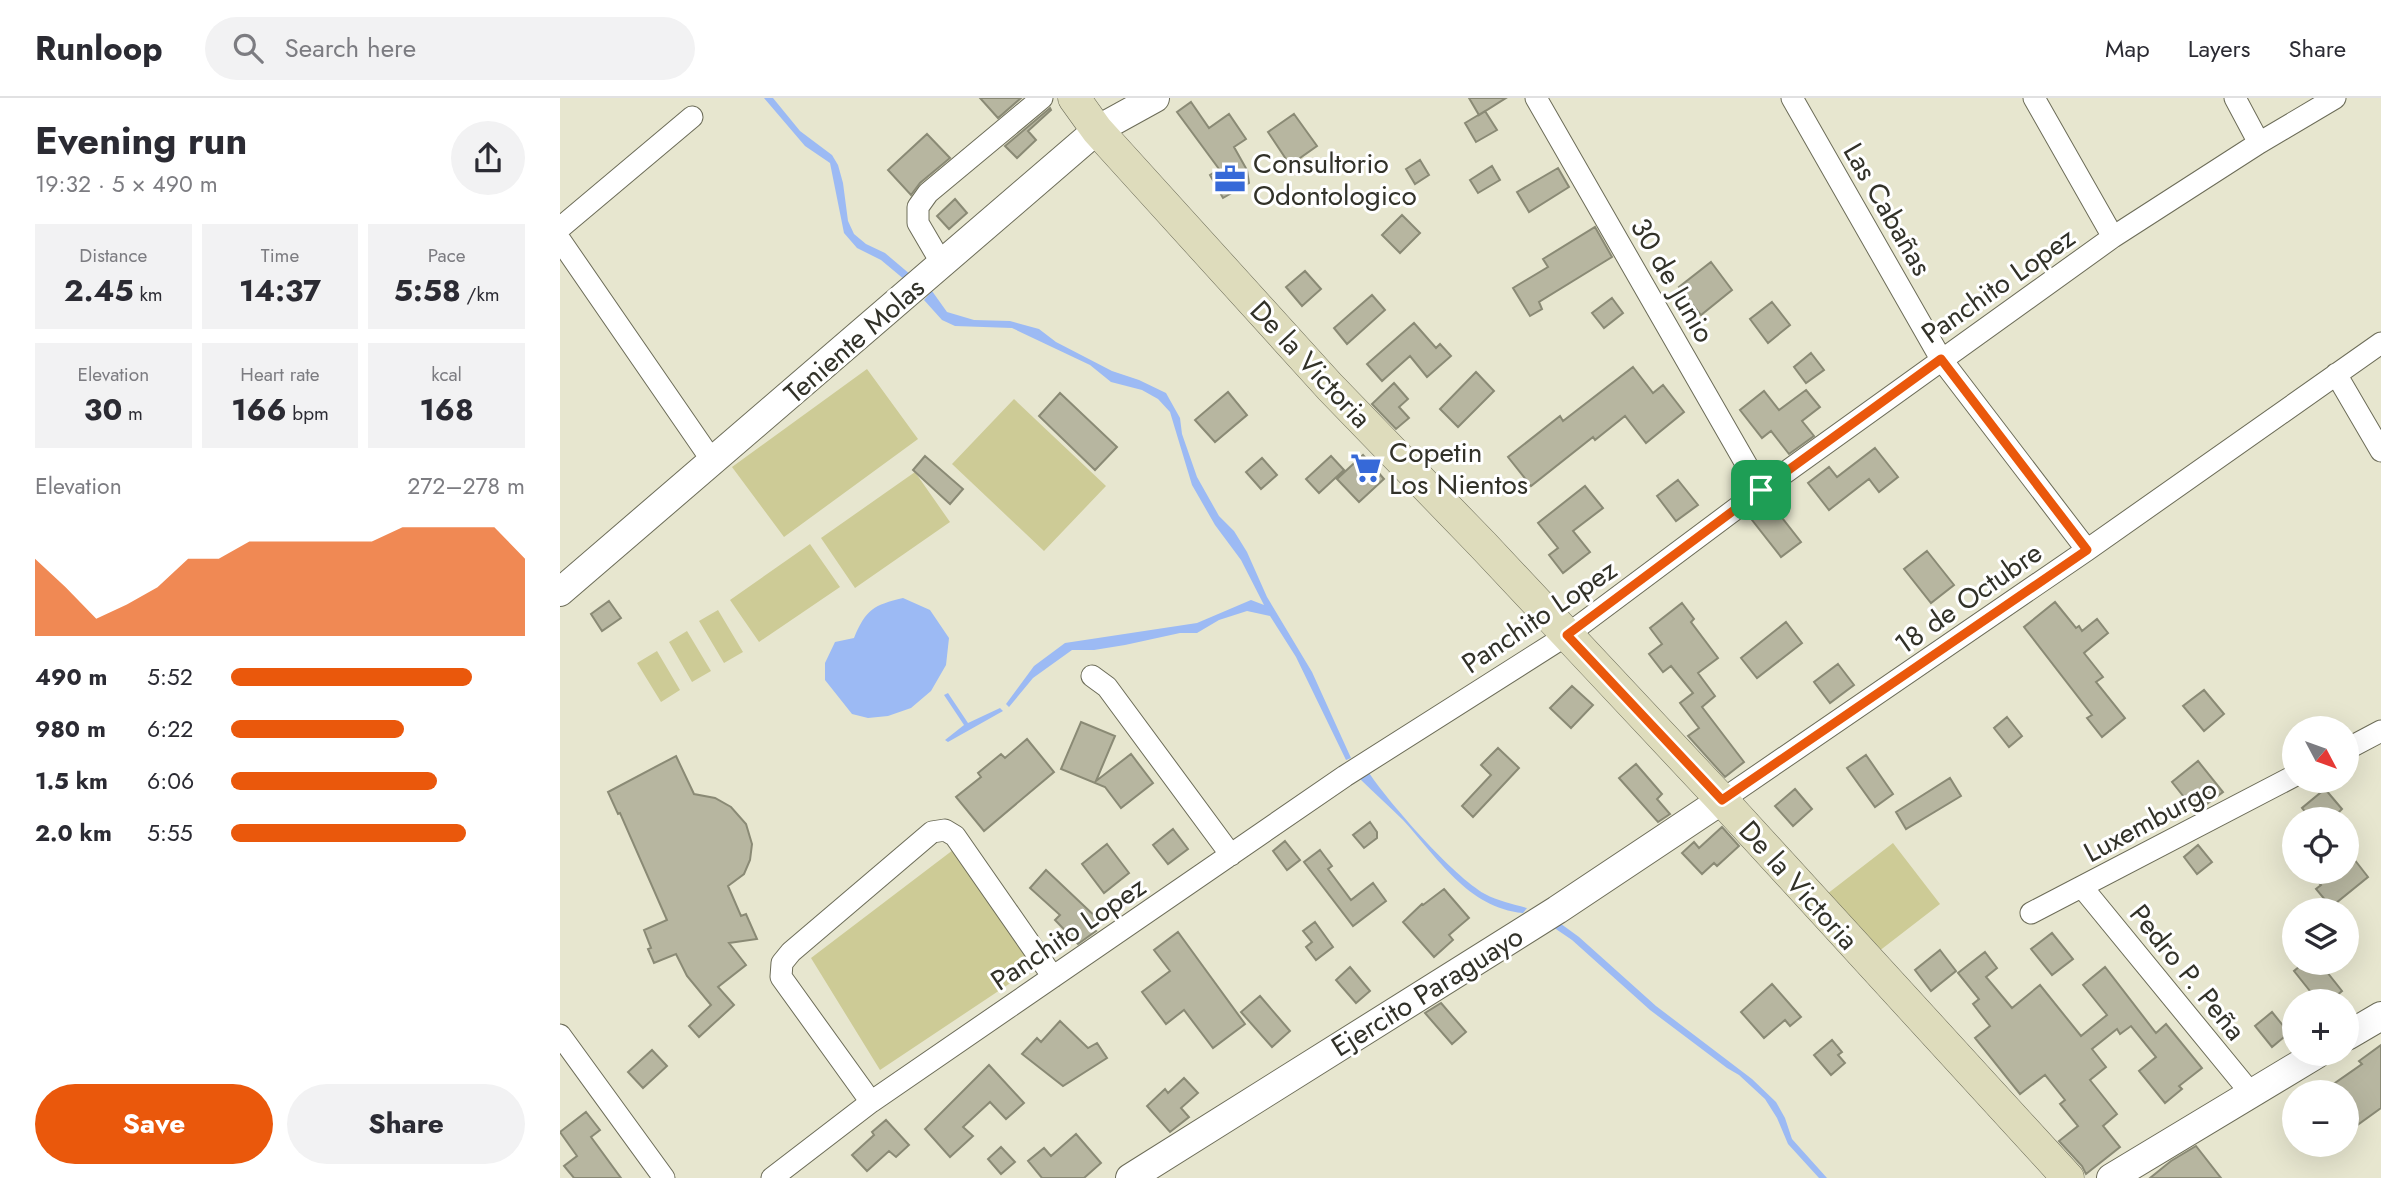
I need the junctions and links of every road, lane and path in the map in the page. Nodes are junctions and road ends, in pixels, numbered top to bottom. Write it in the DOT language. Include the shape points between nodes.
graph roads {
  1 [pos="1042,98"];
  2 [pos="1074,98"];
  3 [pos="1155,98"];
  4 [pos="1536,98"];
  5 [pos="1792,98"];
  6 [pos="2034,98"];
  7 [pos="2235,98"];
  8 [pos="2335,98"];
  9 [pos="692,117"];
  10 [pos="1097,130"];
  11 [pos="2259,143"];
  12 [pos="560,228"];
  13 [pos="2113,237"];
  14 [pos="560,240"];
  15 [pos="942,264"];
  16 [pos="2381,343"];
  17 [pos="1941,359"];
  18 [pos="2336,374"];
  19 [pos="2381,451"];
  20 [pos="713,462"];
  21 [pos="1761,490"];
  22 [pos="2087,550"];
  23 [pos="560,592"];
  24 [pos="1567,635"];
  25 [pos="1092,676"];
  26 [pos="2381,731"];
  27 [pos="2359,743"];
  28 [pos="2282,782"];
  29 [pos="1722,800"];
  30 [pos="1231,855"];
  31 [pos="2082,887"];
  32 [pos="2031,913"];
  33 [pos="1053,977"];
  34 [pos="2381,1016"];
  35 [pos="2359,1029"];
  36 [pos="561,1038"];
  37 [pos="2296,1066"];
  38 [pos="2250,1092"];
  39 [pos="871,1102"];
  40 [pos="663,1178"];
  41 [pos="772,1178"];
  42 [pos="1130,1178"];
  43 [pos="2068,1178"];
  44 [pos="2111,1178"];
  1 -- 15 [label="street" via="928,193 918,207 918,223"];
  2 -- 10 [label="main road, De la Victoria"];
  3 -- 10 [label="street, Teniente Molas"];
  4 -- 21 [label="street, 30 de Junio"];
  5 -- 17 [label="street, Las Cabañas"];
  6 -- 13 [label="street"];
  7 -- 11 [label="street"];
  8 -- 11 [label="street, Panchito Lopez"];
  9 -- 12 [label="street"];
  10 -- 15 [label="street, Teniente Molas"];
  10 -- 24 [label="main road, De la Victoria" via="1330,387"];
  11 -- 13 [label="street, Panchito Lopez"];
  13 -- 17 [label="street, Panchito Lopez"];
  14 -- 20 [label="street"];
  15 -- 20 [label="street, Teniente Molas"];
  16 -- 18 [label="street, 18 de Octubre"];
  17 -- 21 [label="street, Panchito Lopez"];
  17 -- 22 [label="street, Las Cabañas"];
  18 -- 19 [label="street"];
  18 -- 22 [label="street, 18 de Octubre"];
  20 -- 23 [label="street, Teniente Molas"];
  21 -- 24 [label="street, Panchito Lopez"];
  22 -- 29 [label="street, 18 de Octubre"];
  24 -- 29 [label="main road, De la Victoria"];
  24 -- 30 [label="street, Panchito Lopez" via="1345,776"];
  25 -- 30 [label="street" via="1107,687"];
  26 -- 27 [label="street"];
  28 -- 31 [label="street, Luxemburgo"];
  29 -- 42 [label="street, Ejercito Paraguayo" via="1557,910"];
  29 -- 43 [label="main road, De la Victoria"];
  30 -- 33 [label="street, Panchito Lopez"];
  31 -- 32 [label="street, Luxemburgo"];
  31 -- 38 [label="street, Pedro P. Peña"];
  33 -- 39 [label="street, Panchito Lopez"];
  33 -- 39 [label="street" via="956,836 945,830 932,832 782,963 781,977"];
  34 -- 35 [label="street"];
  36 -- 40 [label="street"];
  37 -- 38 [label="street"];
  38 -- 44 [label="street"];
  39 -- 41 [label="street, Panchito Lopez"];
}
